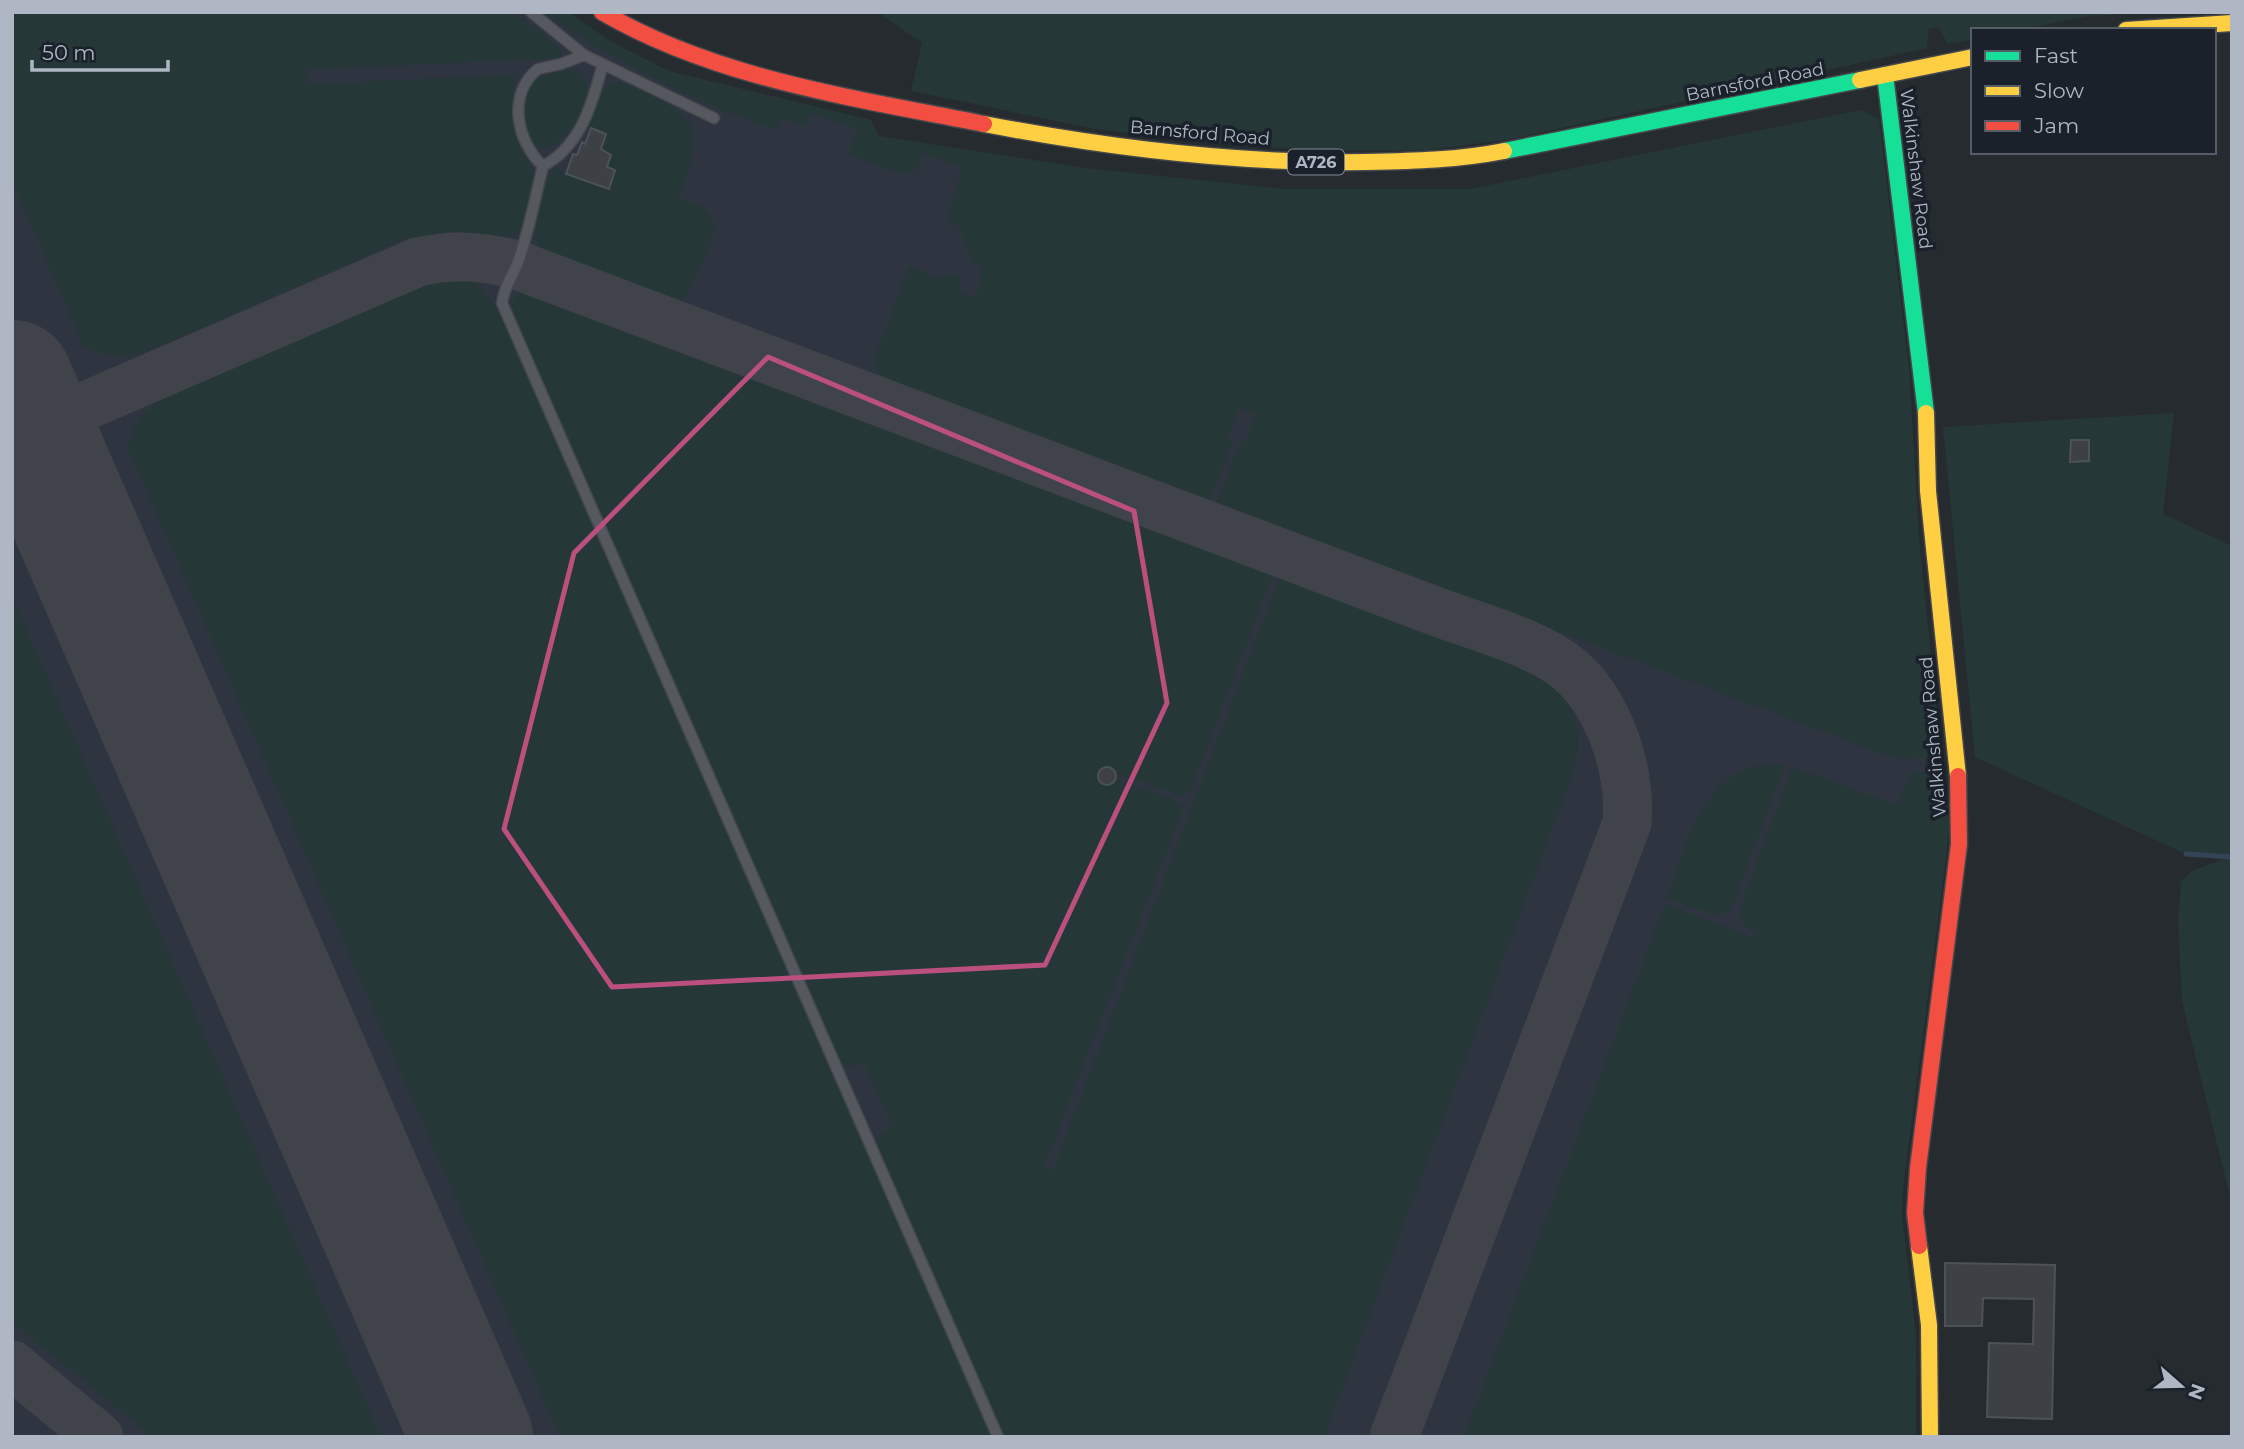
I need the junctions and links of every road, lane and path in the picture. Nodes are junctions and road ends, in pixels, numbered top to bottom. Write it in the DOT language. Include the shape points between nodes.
graph roads {
  1 [pos="531,12"];
  2 [pos="602,12"];
  3 [pos="2232,23"];
  4 [pos="2156,28"];
  5 [pos="584,55"];
  6 [pos="1971,58"];
  7 [pos="603,64"];
  8 [pos="1885,75"];
  9 [pos="714,117"];
  10 [pos="543,166"];
  11 [pos="998,1437"];
  12 [pos="1930,1437"];
  1 -- 5 [label="lane"];
  2 -- 8 [label="main road, Barnsford Road / A726" via="661,45 713,64 928,113 1110,145 1318,162 1408,162 1485,155"];
  3 -- 4 [label="main road"];
  5 -- 7 [label="lane"];
  5 -- 10 [label="lane" via="538,69 520,90 517,109 523,131 533,156"];
  6 -- 8 [label="main road, Barnsford Road / A726"];
  7 -- 9 [label="lane"];
  7 -- 10 [label="lane" via="579,131 560,157"];
  8 -- 12 [label="main road, Walkinshaw Road" via="1926,400 1928,491 1960,794 1959,844 1915,1213 1929,1325"];
  10 -- 11 [label="lane" via="502,303"];
}
